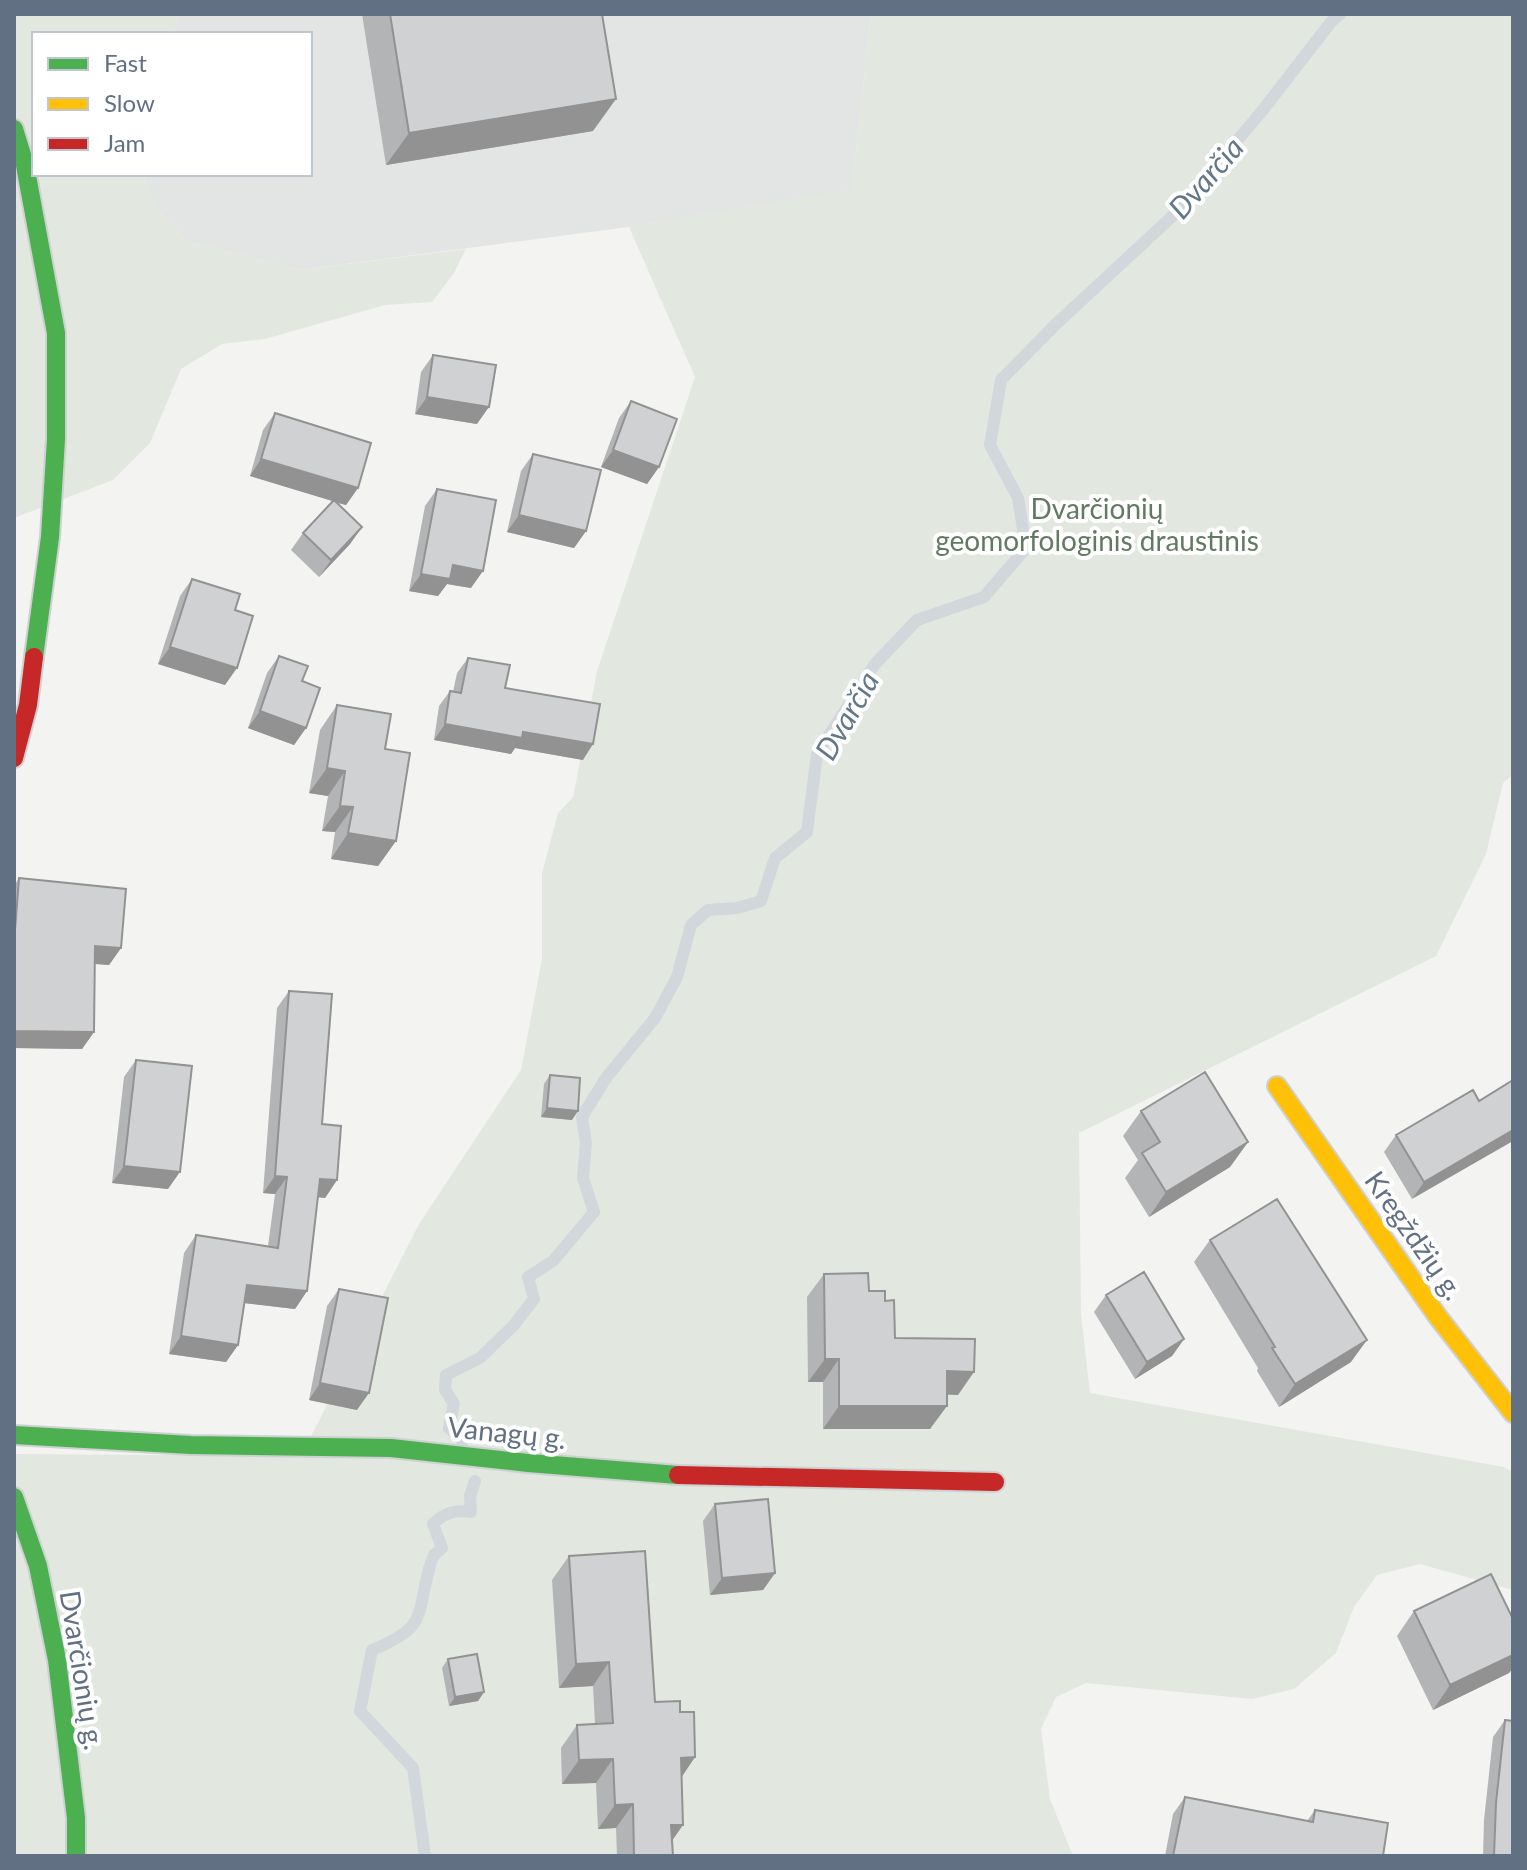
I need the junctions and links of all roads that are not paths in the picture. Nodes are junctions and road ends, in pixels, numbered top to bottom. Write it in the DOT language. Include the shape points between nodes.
graph roads {
  1 [pos="14,129"];
  2 [pos="14,758"];
  3 [pos="1277,1086"];
  4 [pos="1513,1413"];
  5 [pos="14,1435"];
  6 [pos="995,1482"];
  7 [pos="14,1497"];
  8 [pos="76,1856"];
  1 -- 2 [label="street" via="56,333 56,393 45,583 28,705"];
  3 -- 4 [label="street, Kregždžių g." via="1438,1317"];
  5 -- 6 [label="street, Vanagų g." via="391,1448 701,1477"];
  7 -- 8 [label="street, Dvarčionių g." via="38,1566 57,1660"];
}
